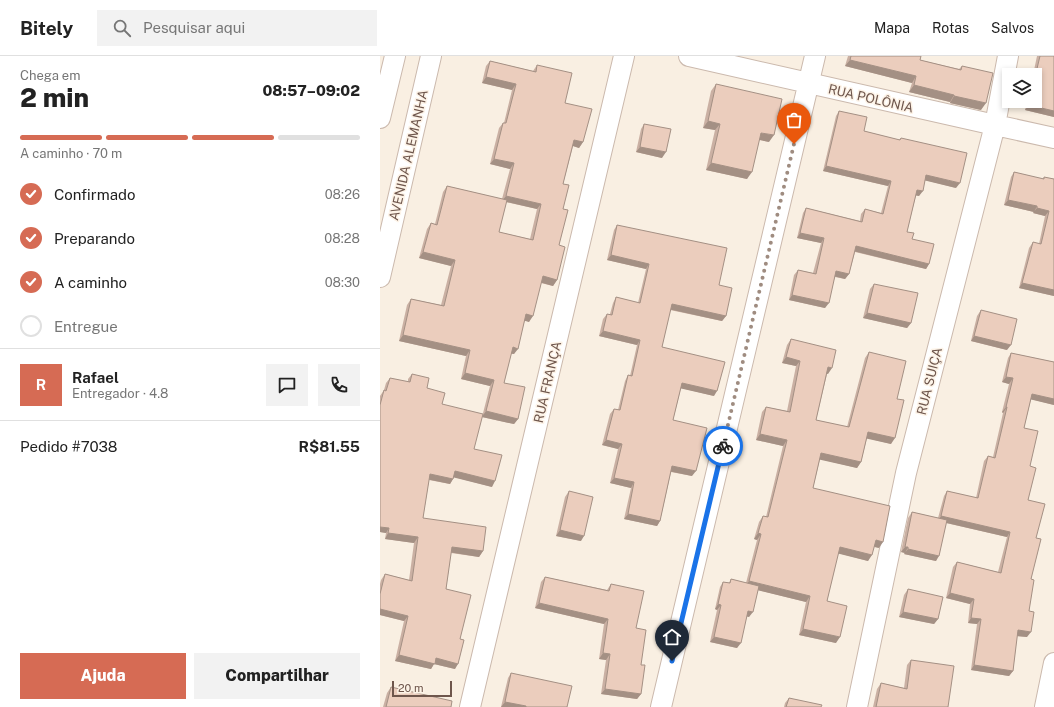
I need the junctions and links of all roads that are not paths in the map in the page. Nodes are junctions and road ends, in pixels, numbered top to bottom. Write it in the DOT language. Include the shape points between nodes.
graph roads {
  1 [pos="395,56"];
  2 [pos="432,56"];
  3 [pos="624,56"];
  4 [pos="689,56"];
  5 [pos="816,56"];
  6 [pos="1008,56"];
  7 [pos="809,84"];
  8 [pos="380,118"];
  9 [pos="994,125"];
  10 [pos="1054,138"];
  11 [pos="380,277"];
  12 [pos="1054,663"];
  13 [pos="470,707"];
  14 [pos="661,707"];
  15 [pos="857,707"];
  16 [pos="1045,707"];
  1 -- 8 [label="street"];
  2 -- 11 [label="street, AVENIDA ALEMANHA"];
  3 -- 13 [label="street, RUA FRANÇA"];
  4 -- 7 [label="street, RUA POLÔNIA"];
  5 -- 7 [label="street"];
  6 -- 9 [label="street, RUA SUIÇA"];
  7 -- 9 [label="street, RUA POLÔNIA"];
  7 -- 14 [label="street"];
  9 -- 10 [label="street, RUA POLÔNIA"];
  9 -- 15 [label="street, RUA SUIÇA" via="906,473"];
  12 -- 16 [label="street"];
}
